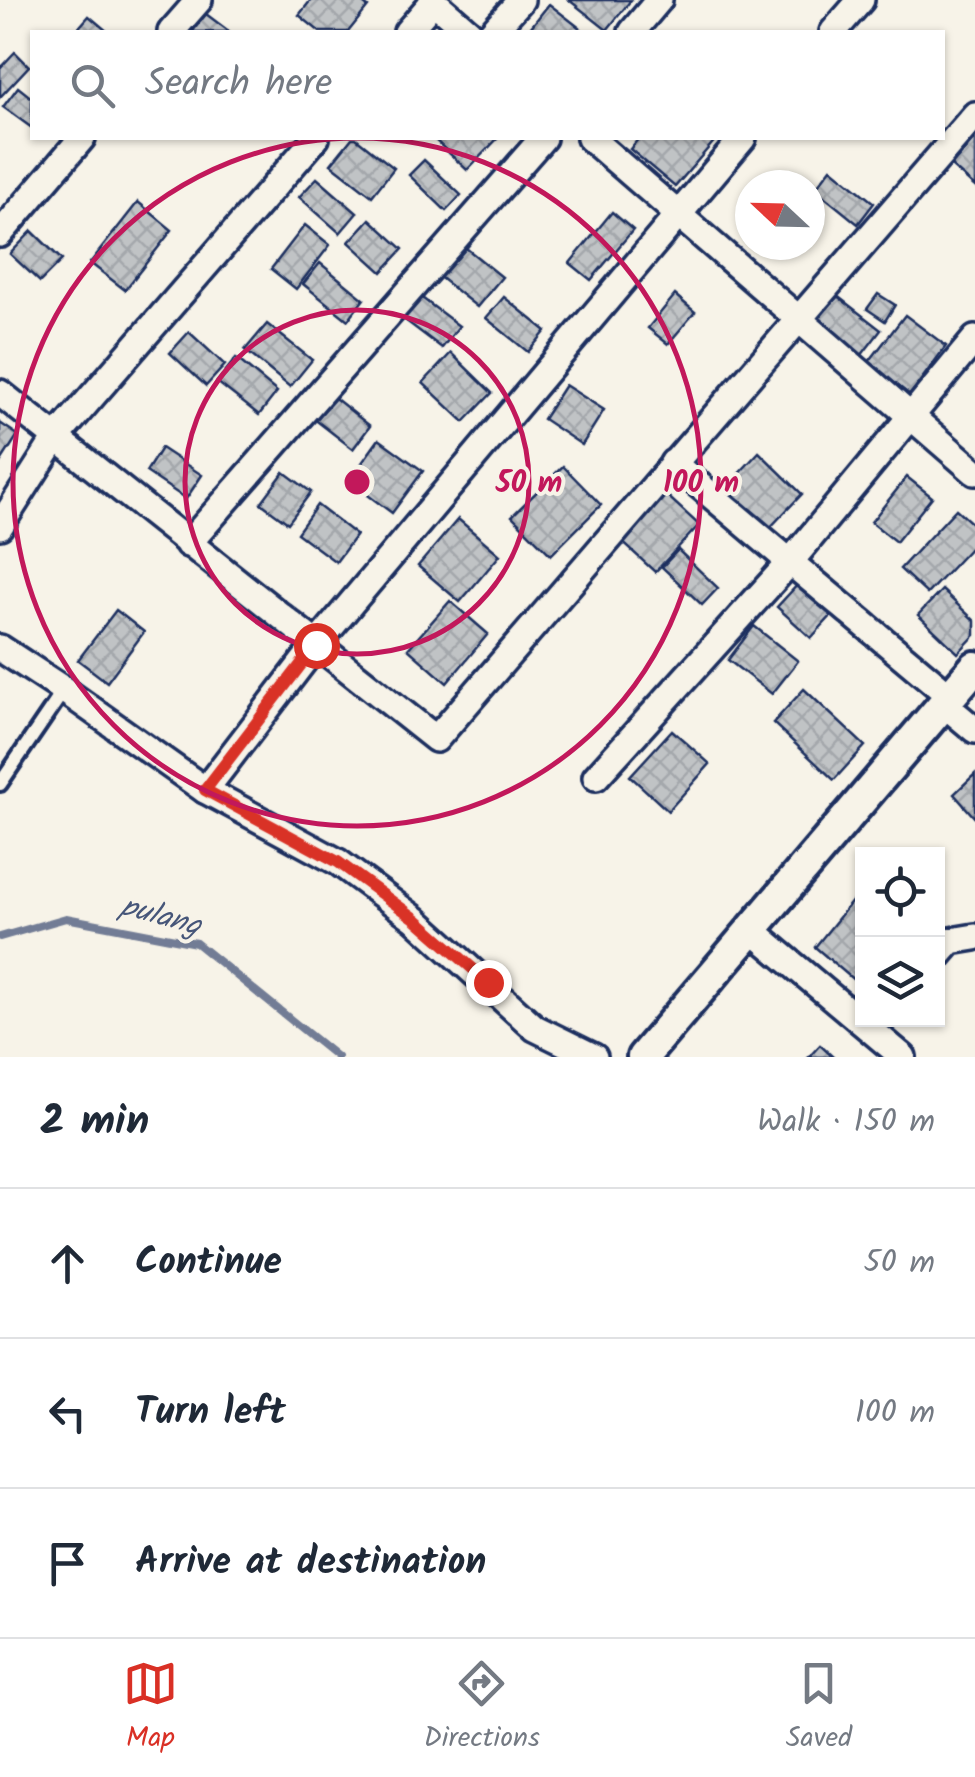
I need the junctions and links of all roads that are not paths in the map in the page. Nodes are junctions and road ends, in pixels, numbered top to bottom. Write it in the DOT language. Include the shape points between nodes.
graph roads {
  1 [pos="199,0"];
  2 [pos="521,0"];
  3 [pos="659,0"];
  4 [pos="861,0"];
  5 [pos="432,1"];
  6 [pos="174,30"];
  7 [pos="408,30"];
  8 [pos="467,30"];
  9 [pos="494,30"];
  10 [pos="634,30"];
  11 [pos="836,30"];
  12 [pos="975,115"];
  13 [pos="80,140"];
  14 [pos="314,140"];
  15 [pos="540,140"];
  16 [pos="592,140"];
  17 [pos="741,140"];
  18 [pos="677,214"];
  19 [pos="3,225"];
  20 [pos="797,318"];
  21 [pos="975,339"];
  22 [pos="0,392"];
  23 [pos="911,416"];
  24 [pos="56,438"];
  25 [pos="672,463"];
  26 [pos="975,472"];
  27 [pos="0,526"];
  28 [pos="188,544"];
  29 [pos="790,562"];
  30 [pos="316,645"];
  31 [pos="0,648"];
  32 [pos="975,666"];
  33 [pos="64,690"];
  34 [pos="947,700"];
  35 [pos="975,730"];
  36 [pos="596,777"];
  37 [pos="0,784"];
  38 [pos="205,790"];
  39 [pos="753,931"];
  40 [pos="975,937"];
  41 [pos="945,947"];
  42 [pos="855,1009"];
  43 [pos="879,1027"];
  44 [pos="594,1057"];
  45 [pos="643,1057"];
  46 [pos="903,1057"];
  1 -- 6 [label="street"];
  2 -- 9 [label="street"];
  3 -- 10 [label="street"];
  4 -- 11 [label="street"];
  5 -- 7 [label="street"];
  5 -- 8 [label="street"];
  12 -- 20 [label="street"];
  13 -- 19 [label="street"];
  14 -- 24 [label="street"];
  15 -- 28 [label="street"];
  16 -- 18 [label="street"];
  17 -- 18 [label="street"];
  18 -- 20 [label="street"];
  18 -- 30 [label="street"];
  20 -- 23 [label="street"];
  20 -- 25 [label="street"];
  21 -- 23 [label="street"];
  22 -- 24 [label="street"];
  23 -- 26 [label="street"];
  23 -- 29 [label="street"];
  24 -- 27 [label="street"];
  24 -- 28 [label="street"];
  25 -- 29 [label="street"];
  25 -- 30 [label="street" via="436,739"];
  28 -- 30 [label="street"];
  29 -- 34 [label="street"];
  29 -- 36 [label="street"];
  30 -- 38 [label="street"];
  31 -- 33 [label="street"];
  32 -- 34 [label="street"];
  33 -- 37 [label="lane"];
  33 -- 38 [label="street"];
  34 -- 35 [label="street"];
  34 -- 39 [label="street"];
  38 -- 44 [label="street" via="338,862 416,919 535,1028"];
  39 -- 42 [label="street"];
  39 -- 45 [label="street"];
  40 -- 41 [label="street"];
  43 -- 46 [label="street"];
}
